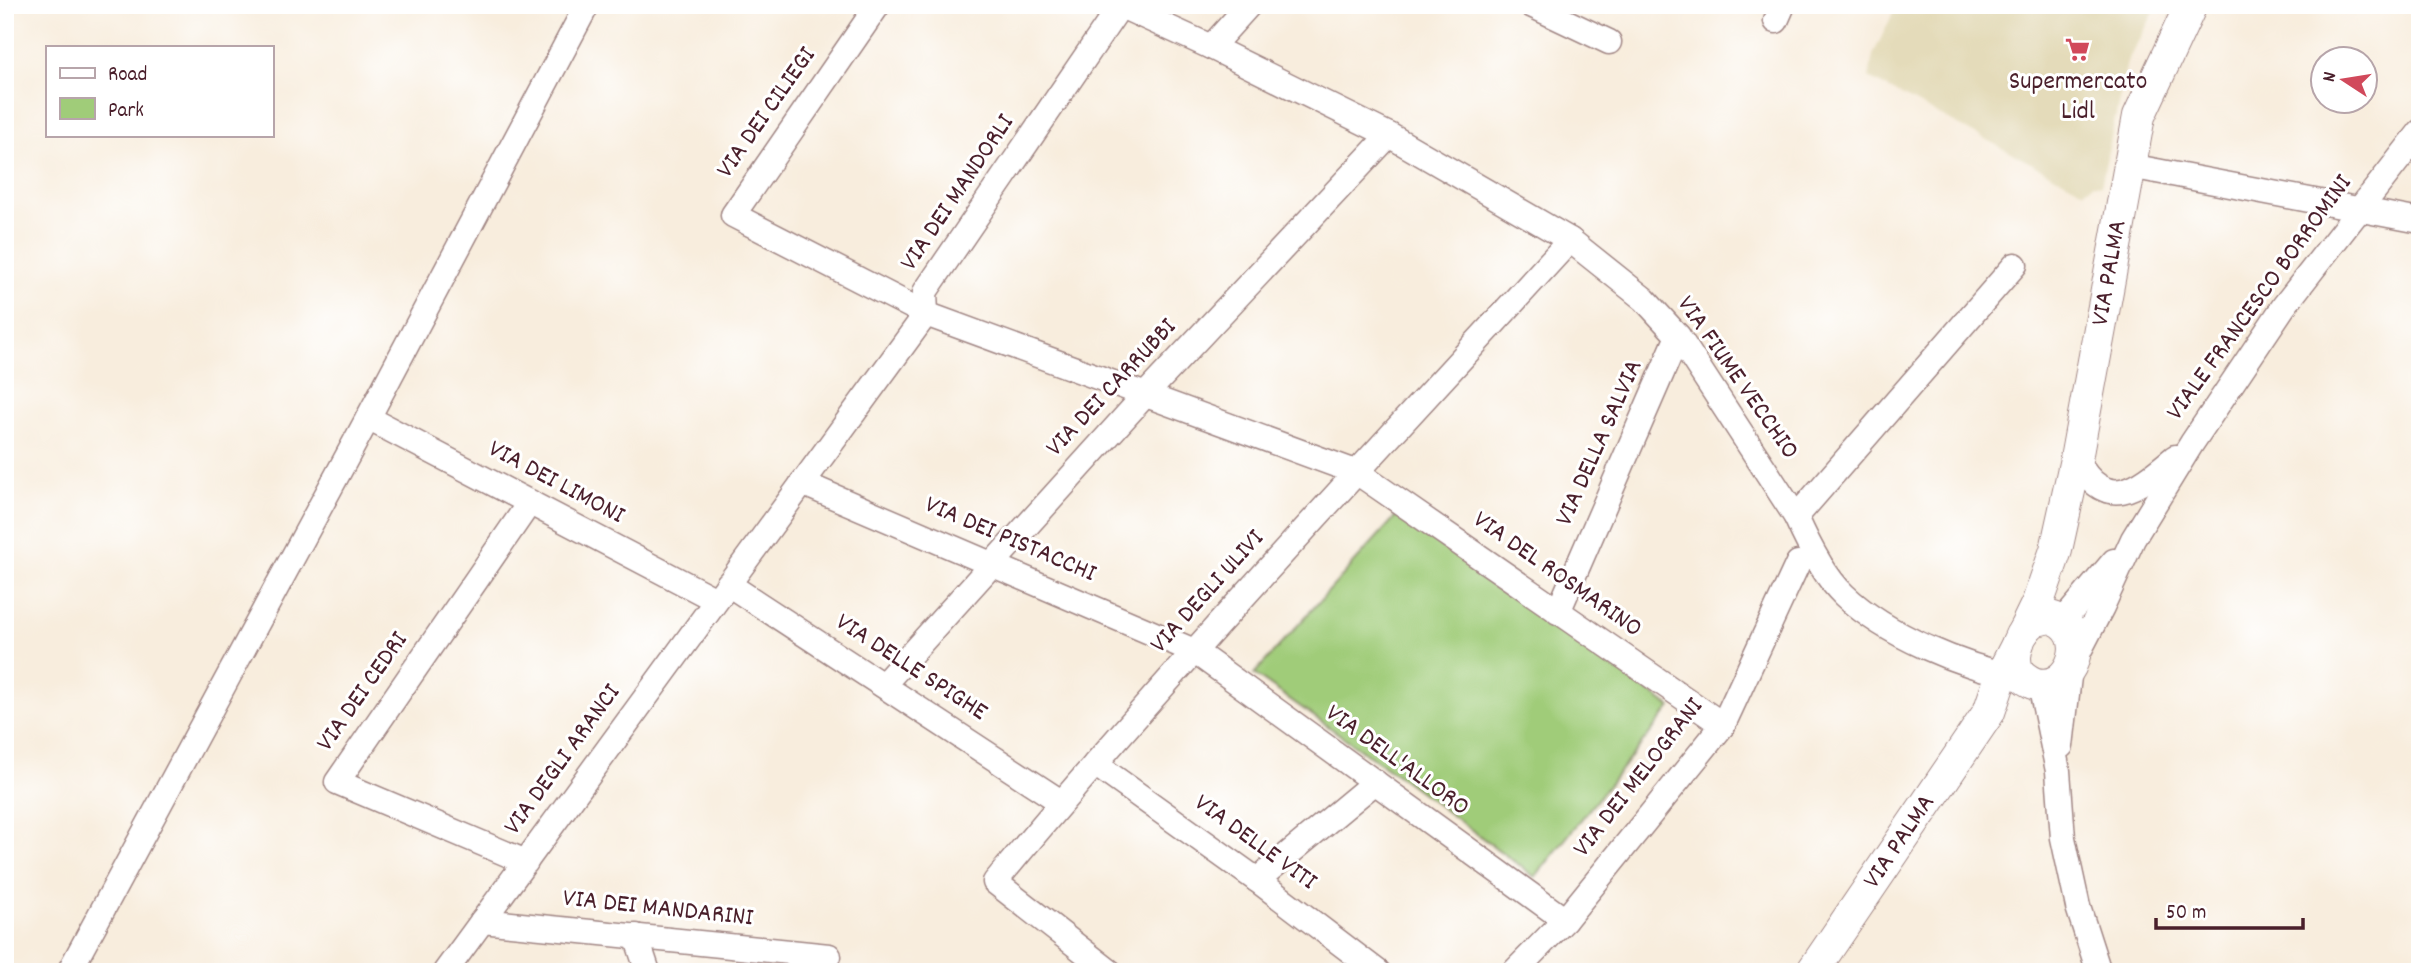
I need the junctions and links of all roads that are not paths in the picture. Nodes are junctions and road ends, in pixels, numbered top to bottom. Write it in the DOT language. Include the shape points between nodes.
graph roads {
  1 [pos="587,5"];
  2 [pos="878,5"];
  3 [pos="1120,5"];
  4 [pos="1249,5"];
  5 [pos="1531,5"];
  6 [pos="2191,5"];
  7 [pos="1609,42"];
  8 [pos="1211,47"];
  9 [pos="2420,132"];
  10 [pos="1389,135"];
  11 [pos="2130,166"];
  12 [pos="2359,210"];
  13 [pos="2420,221"];
  14 [pos="1570,240"];
  15 [pos="2015,265"];
  16 [pos="926,314"];
  17 [pos="1678,336"];
  18 [pos="1145,395"];
  19 [pos="368,418"];
  20 [pos="2192,443"];
  21 [pos="2076,458"];
  22 [pos="1358,473"];
  23 [pos="802,483"];
  24 [pos="530,502"];
  25 [pos="1796,517"];
  26 [pos="2133,539"];
  27 [pos="2056,550"];
  28 [pos="1798,563"];
  29 [pos="992,565"];
  30 [pos="722,592"];
  31 [pos="1558,612"];
  32 [pos="2061,620"];
  33 [pos="2020,638"];
  34 [pos="1194,652"];
  35 [pos="1956,658"];
  36 [pos="2071,666"];
  37 [pos="2027,681"];
  38 [pos="883,685"];
  39 [pos="1989,712"];
  40 [pos="1723,725"];
  41 [pos="1095,764"];
  42 [pos="2057,771"];
  43 [pos="1375,782"];
  44 [pos="1061,802"];
  45 [pos="526,862"];
  46 [pos="1256,880"];
  47 [pos="1565,919"];
  48 [pos="482,921"];
  49 [pos="636,936"];
  50 [pos="829,956"];
  51 [pos="69,972"];
  52 [pos="445,972"];
  53 [pos="648,972"];
  54 [pos="1110,972"];
  55 [pos="1378,972"];
  56 [pos="1514,972"];
  57 [pos="1812,972"];
  58 [pos="2099,972"];
  1 -- 19 [label="street"];
  2 -- 16 [label="street, VIA DEI CILIEGI" via="733,215"];
  3 -- 8 [label="street, VIA FIUME VECCHIO"];
  3 -- 16 [label="street, VIA DEI MANDORLI" via="925,292"];
  4 -- 8 [label="street"];
  5 -- 7 [label="street"];
  6 -- 11 [label="main road, VIA PALMA" via="2139,116"];
  8 -- 10 [label="street, VIA FIUME VECCHIO"];
  9 -- 12 [label="street, VIALE FRANCESCO BORROMINI"];
  10 -- 14 [label="street, VIA FIUME VECCHIO"];
  10 -- 18 [label="street, VIA DEI CARRUBBI"];
  11 -- 12 [label="street"];
  11 -- 21 [label="main road, VIA PALMA"];
  12 -- 13 [label="street"];
  12 -- 20 [label="street, VIALE FRANCESCO BORROMINI" via="2284,306"];
  14 -- 17 [label="street, VIA FIUME VECCHIO" via="1644,299"];
  14 -- 22 [label="street, VIA DEGLI ULIVI"];
  15 -- 25 [label="street"];
  16 -- 18 [label="street, VIA DEL ROSMARINO"];
  16 -- 23 [label="street, VIA DEI MANDORLI"];
  17 -- 25 [label="street, VIA FIUME VECCHIO"];
  17 -- 31 [label="street, VIA DELLA SALVIA"];
  18 -- 22 [label="street, VIA DEL ROSMARINO"];
  18 -- 29 [label="street, VIA DEI CARRUBBI"];
  19 -- 24 [label="street, VIA DEI LIMONI"];
  19 -- 51 [label="street"];
  20 -- 21 [label="street" via="2142,484 2122,493 2086,477"];
  20 -- 26 [label="street, VIALE FRANCESCO BORROMINI"];
  21 -- 27 [label="main road, VIA PALMA"];
  22 -- 31 [label="street, VIA DEL ROSMARINO"];
  22 -- 34 [label="street, VIA DEGLI ULIVI"];
  23 -- 29 [label="street, VIA DEI PISTACCHI"];
  23 -- 30 [label="street, VIA DEI MANDORLI"];
  24 -- 30 [label="street, VIA DEI LIMONI"];
  24 -- 45 [label="street, VIA DEI CEDRI" via="337,782"];
  25 -- 35 [label="street, VIA FIUME VECCHIO" via="1808,545 1843,594 1889,630"];
  26 -- 32 [label="street"];
  26 -- 36 [label="street"];
  27 -- 32 [label="main road"];
  27 -- 33 [label="main road"];
  28 -- 40 [label="street, VIA DEI MELOGRANI"];
  29 -- 34 [label="street, VIA DEI PISTACCHI"];
  29 -- 38 [label="street, VIA DEI CARRUBBI"];
  30 -- 38 [label="street, VIA DELLE SPIGHE"];
  30 -- 45 [label="street, VIA DEGLI ARANCI"];
  31 -- 40 [label="street, VIA DEL ROSMARINO"];
  32 -- 33 [label="main road" via="2035,620"];
  32 -- 36 [label="main road" via="2071,630 2075,646"];
  33 -- 35 [label="street" via="1981,658"];
  33 -- 37 [label="main road" via="2017,668"];
  34 -- 41 [label="street, VIA DEGLI ULIVI"];
  34 -- 43 [label="street, VIA DELL'ALLORO"];
  35 -- 37 [label="street, VIA FIUME VECCHIO"];
  35 -- 39 [label="street" via="1984,687"];
  36 -- 37 [label="main road" via="2052,683"];
  36 -- 42 [label="street"];
  37 -- 39 [label="main road, VIA PALMA"];
  37 -- 42 [label="street" via="2046,709"];
  38 -- 44 [label="street, VIA DELLE SPIGHE"];
  39 -- 57 [label="main road, VIA PALMA"];
  40 -- 47 [label="street, VIA DEI MELOGRANI"];
  41 -- 44 [label="street, VIA DEGLI ULIVI"];
  41 -- 46 [label="street, VIA DELLE VITI"];
  42 -- 58 [label="street" via="2066,850"];
  43 -- 46 [label="street"];
  43 -- 47 [label="street, VIA DELL'ALLORO"];
  44 -- 54 [label="street, VIA DEGLI ULIVI" via="995,882"];
  45 -- 48 [label="street, VIA DEGLI ARANCI"];
  46 -- 55 [label="street, VIA DELLE VITI"];
  47 -- 56 [label="street, VIA DEI MELOGRANI"];
  48 -- 49 [label="street, VIA DEI MANDARINI"];
  48 -- 52 [label="street, VIA DEGLI ARANCI"];
  49 -- 50 [label="street, VIA DEI MANDARINI"];
  49 -- 53 [label="street"];
}
